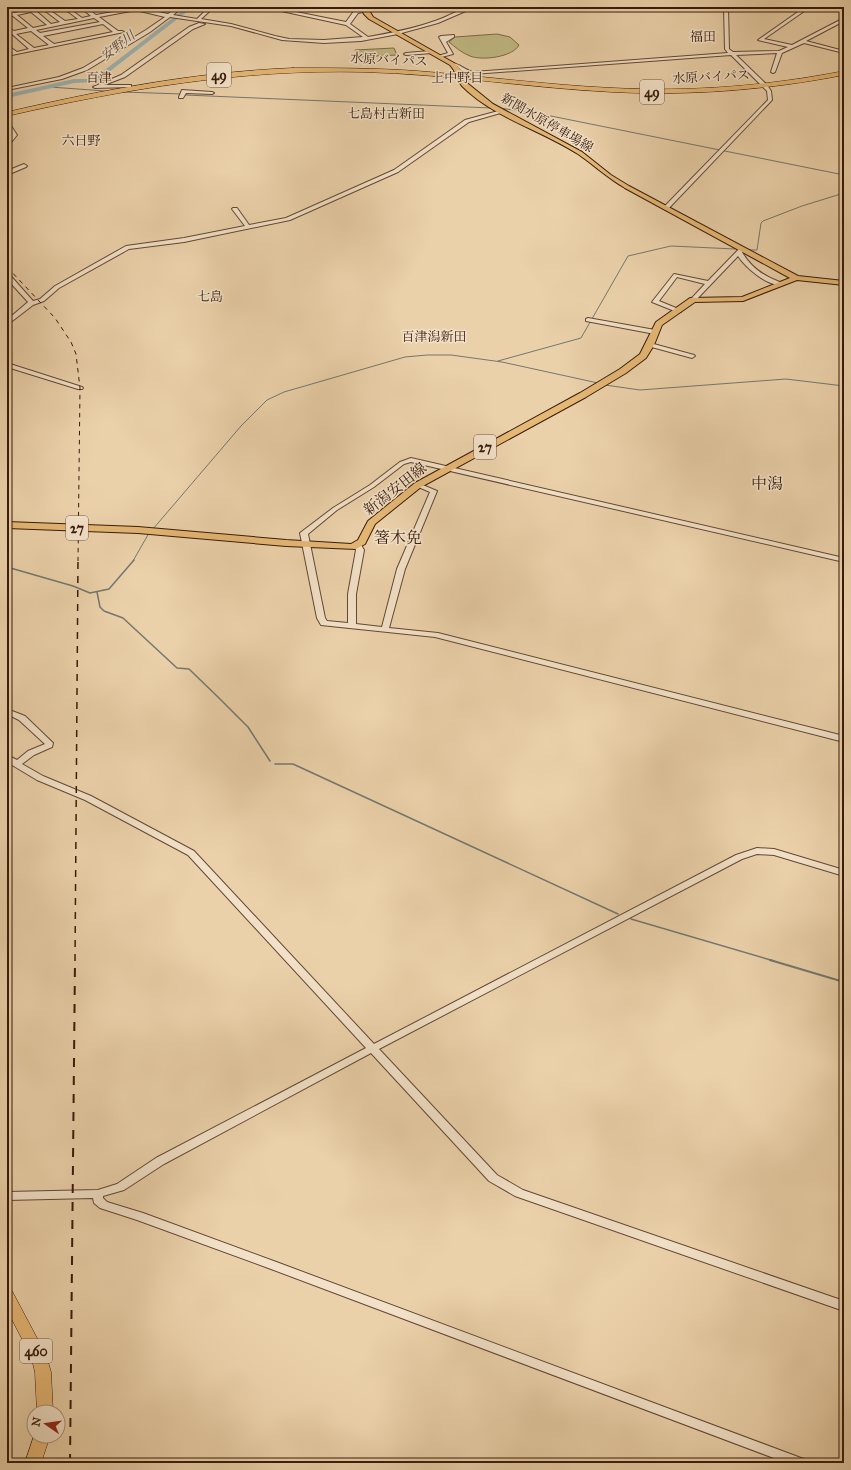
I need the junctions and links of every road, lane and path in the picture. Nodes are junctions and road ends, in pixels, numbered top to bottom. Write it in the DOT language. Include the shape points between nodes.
graph roads {
  1 [pos="28,7"];
  2 [pos="52,7"];
  3 [pos="64,7"];
  4 [pos="82,7"];
  5 [pos="110,7"];
  6 [pos="129,7"];
  7 [pos="181,7"];
  8 [pos="212,7"];
  9 [pos="265,7"];
  10 [pos="473,7"];
  11 [pos="726,7"];
  12 [pos="808,7"];
  13 [pos="44,8"];
  14 [pos="364,8"];
  15 [pos="7,9"];
  16 [pos="136,9"];
  17 [pos="32,11"];
  18 [pos="118,13"];
  19 [pos="14,14"];
  20 [pos="7,16"];
  21 [pos="95,17"];
  22 [pos="170,17"];
  23 [pos="844,19"];
  24 [pos="82,20"];
  25 [pos="196,20"];
  26 [pos="64,23"];
  27 [pos="103,23"];
  28 [pos="347,24"];
  29 [pos="226,25"];
  30 [pos="51,26"];
  31 [pos="7,28"];
  32 [pos="32,30"];
  33 [pos="69,30"];
  34 [pos="93,31"];
  35 [pos="122,32"];
  36 [pos="13,33"];
  37 [pos="54,33"];
  38 [pos="74,33"];
  39 [pos="117,33"];
  40 [pos="398,33"];
  41 [pos="7,34"];
  42 [pos="39,35"];
  43 [pos="58,36"];
  44 [pos="78,36"];
  45 [pos="368,38"];
  46 [pos="63,40"];
  47 [pos="83,40"];
  48 [pos="803,41"];
  49 [pos="444,42"];
  50 [pos="68,43"];
  51 [pos="7,46"];
  52 [pos="53,46"];
  53 [pos="791,46"];
  54 [pos="33,50"];
  55 [pos="430,52"];
  56 [pos="780,52"];
  57 [pos="844,52"];
  58 [pos="16,53"];
  59 [pos="406,54"];
  60 [pos="731,54"];
  61 [pos="7,55"];
  62 [pos="440,57"];
  63 [pos="452,64"];
  64 [pos="773,72"];
  65 [pos="844,73"];
  66 [pos="459,76"];
  67 [pos="129,86"];
  68 [pos="765,86"];
  69 [pos="7,89"];
  70 [pos="212,93"];
  71 [pos="182,95"];
  72 [pos="501,110"];
  73 [pos="7,114"];
  74 [pos="7,124"];
  75 [pos="7,144"];
  76 [pos="24,166"];
  77 [pos="7,173"];
  78 [pos="666,208"];
  79 [pos="235,209"];
  80 [pos="248,227"];
  81 [pos="740,251"];
  82 [pos="7,275"];
  83 [pos="796,278"];
  84 [pos="710,283"];
  85 [pos="844,283"];
  86 [pos="780,284"];
  87 [pos="693,300"];
  88 [pos="32,303"];
  89 [pos="679,311"];
  90 [pos="590,320"];
  91 [pos="7,324"];
  92 [pos="655,332"];
  93 [pos="650,345"];
  94 [pos="692,356"];
  95 [pos="7,365"];
  96 [pos="80,388"];
  97 [pos="447,468"];
  98 [pos="418,484"];
  99 [pos="7,525"];
  100 [pos="306,544"];
  101 [pos="357,545"];
  102 [pos="844,560"];
  103 [pos="352,626"];
  104 [pos="385,629"];
  105 [pos="7,711"];
  106 [pos="844,739"];
  107 [pos="7,758"];
  108 [pos="17,764"];
  109 [pos="844,873"];
  110 [pos="373,1049"];
  111 [pos="98,1194"];
  112 [pos="7,1196"];
  113 [pos="7,1295"];
  114 [pos="844,1306"];
  115 [pos="45,1404"];
  116 [pos="39,1444"];
  117 [pos="33,1463"];
  118 [pos="801,1463"];
  1 -- 17 [label="street"];
  2 -- 13 [label="street"];
  3 -- 24 [label="street"];
  4 -- 21 [label="street"];
  5 -- 18 [label="street"];
  6 -- 16 [label="street"];
  7 -- 22 [label="street"];
  8 -- 25 [label="street"];
  9 -- 28 [label="street"];
  10 -- 40 [label="street" via="433,24"];
  11 -- 60 [label="street" via="726,44"];
  12 -- 53 [label="street" via="760,40"];
  13 -- 17 [label="street"];
  13 -- 26 [label="street"];
  14 -- 28 [label="street" via="356,12"];
  14 -- 40 [label="main road, 新関水原停車場線" via="371,18"];
  15 -- 19 [label="street"];
  16 -- 18 [label="street"];
  16 -- 22 [label="street"];
  17 -- 19 [label="street"];
  17 -- 30 [label="street"];
  18 -- 21 [label="street"];
  19 -- 20 [label="street"];
  19 -- 32 [label="street"];
  21 -- 24 [label="street"];
  21 -- 27 [label="street"];
  22 -- 25 [label="street"];
  22 -- 69 [label="street" via="85,69 60,78"];
  23 -- 48 [label="street"];
  24 -- 26 [label="street"];
  25 -- 45 [label="street" via="232,25 288,40 306,42"];
  26 -- 30 [label="street"];
  27 -- 34 [label="street"];
  27 -- 39 [label="street"];
  28 -- 45 [label="street"];
  29 -- 67 [label="street" via="196,25 123,76 95,87"];
  30 -- 32 [label="street"];
  31 -- 36 [label="street"];
  32 -- 36 [label="street"];
  32 -- 42 [label="street"];
  33 -- 34 [label="street"];
  33 -- 37 [label="street"];
  33 -- 38 [label="street"];
  34 -- 39 [label="street"];
  34 -- 47 [label="street"];
  35 -- 39 [label="street"];
  36 -- 41 [label="street"];
  36 -- 54 [label="street"];
  37 -- 42 [label="street"];
  37 -- 43 [label="street"];
  40 -- 45 [label="street"];
  40 -- 55 [label="main road, 新関水原停車場線"];
  42 -- 52 [label="street"];
  44 -- 47 [label="street"];
  46 -- 50 [label="street"];
  47 -- 50 [label="street"];
  48 -- 53 [label="street"];
  48 -- 57 [label="street"];
  49 -- 62 [label="street" via="451,54"];
  50 -- 52 [label="street"];
  51 -- 58 [label="street"];
  52 -- 54 [label="street"];
  53 -- 56 [label="street"];
  54 -- 58 [label="street"];
  55 -- 59 [label="street"];
  55 -- 62 [label="main road, 新関水原停車場線"];
  56 -- 60 [label="street"];
  56 -- 64 [label="street"];
  58 -- 61 [label="street"];
  60 -- 63 [label="street" via="472,73"];
  60 -- 68 [label="street"];
  62 -- 63 [label="main road, 新関水原停車場線"];
  63 -- 66 [label="main road, 新関水原停車場線" via="458,70"];
  65 -- 68 [label="highway, 水原バイパス / 49"];
  66 -- 68 [label="highway, 水原バイパス / 49" via="636,91"];
  66 -- 72 [label="main road, 新関水原停車場線" via="469,89"];
  66 -- 73 [label="highway, 水原バイパス / 49" via="384,71 295,70 217,75 143,85"];
  68 -- 78 [label="street" via="769,91 769,102"];
  70 -- 71 [label="street"];
  72 -- 78 [label="main road, 新関水原停車場線" via="580,153 609,176"];
  72 -- 80 [label="street" via="467,121 406,165 377,180 288,219"];
  74 -- 75 [label="street" via="13,135"];
  76 -- 77 [label="street"];
  78 -- 81 [label="main road, 新関水原停車場線"];
  79 -- 80 [label="street"];
  80 -- 88 [label="street" via="184,240 128,247 57,287 42,300"];
  81 -- 83 [label="main road, 新関水原停車場線"];
  81 -- 84 [label="street"];
  81 -- 86 [label="street" via="742,258 758,274"];
  82 -- 88 [label="street"];
  83 -- 85 [label="main road"];
  83 -- 86 [label="main road"];
  84 -- 87 [label="street"];
  84 -- 89 [label="street" via="676,275 655,302"];
  86 -- 87 [label="main road" via="740,300"];
  87 -- 89 [label="main road, 新潟安田線 / 27"];
  88 -- 91 [label="street"];
  89 -- 92 [label="main road, 新潟安田線 / 27" via="659,324"];
  90 -- 92 [label="street"];
  92 -- 93 [label="main road, 新潟安田線 / 27"];
  93 -- 94 [label="street"];
  93 -- 97 [label="main road, 新潟安田線 / 27" via="639,359 611,379"];
  95 -- 96 [label="street"];
  97 -- 98 [label="main road, 新潟安田線 / 27"];
  97 -- 100 [label="street" via="405,461 306,530"];
  97 -- 102 [label="street"];
  98 -- 101 [label="main road, 新潟安田線 / 27" via="371,523 362,542"];
  98 -- 104 [label="street" via="434,491 401,569"];
  99 -- 100 [label="main road, 27" via="151,531"];
  100 -- 101 [label="main road, 27" via="353,547"];
  100 -- 103 [label="street" via="321,618 324,623"];
  101 -- 103 [label="street" via="360,550 352,594"];
  103 -- 104 [label="street"];
  104 -- 106 [label="street" via="452,639"];
  105 -- 108 [label="street" via="22,718 49,743"];
  107 -- 108 [label="street"];
  108 -- 110 [label="street" via="191,852"];
  109 -- 110 [label="street" via="774,852 757,852 739,857"];
  110 -- 111 [label="street" via="160,1161 120,1187"];
  110 -- 114 [label="street" via="493,1178 508,1188"];
  111 -- 112 [label="street"];
  111 -- 118 [label="street" via="98,1200 104,1205"];
  113 -- 115 [label="highway, 460" via="38,1355 43,1372"];
  116 -- 117 [label="highway"];
}
